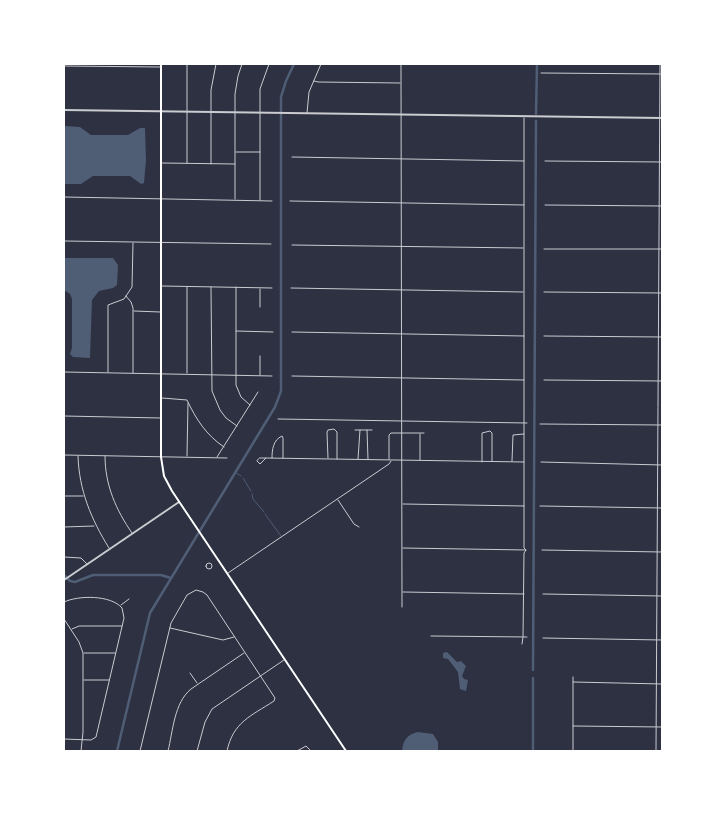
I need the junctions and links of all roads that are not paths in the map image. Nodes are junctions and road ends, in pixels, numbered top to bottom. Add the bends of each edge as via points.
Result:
1 (161, 64) edge
2 (187, 64) edge
3 (216, 64) edge
4 (242, 64) edge
5 (269, 64) edge
6 (321, 64) edge
7 (401, 64) edge
8 (660, 64) edge
9 (64, 66) edge
10 (161, 67) junction
11 (541, 74) dead end
12 (661, 74) edge
13 (314, 81) junction
14 (401, 84) junction
15 (64, 110) edge
16 (161, 111) junction
17 (187, 112) junction
18 (211, 112) junction
19 (235, 112) junction
20 (260, 113) junction
21 (307, 113) junction
22 (402, 115) junction
23 (524, 117) junction
24 (661, 118) edge
25 (235, 152) junction
26 (260, 152) junction
27 (292, 157) dead end
28 (402, 159) junction
29 (524, 161) junction
30 (545, 161) dead end
31 (161, 162) junction
32 (659, 162) junction
33 (662, 162) edge
34 (187, 163) junction
35 (211, 164) junction
36 (235, 164) junction
37 (64, 197) edge
38 (161, 199) junction
39 (235, 200) junction
40 (260, 200) junction
41 (272, 201) dead end
42 (290, 201) dead end
43 (402, 202) junction
44 (524, 204) junction
45 (545, 205) dead end
46 (659, 206) junction
47 (662, 206) edge
48 (64, 241) edge
49 (133, 242) junction
50 (161, 242) junction
51 (271, 244) dead end
52 (292, 245) dead end
53 (402, 246) junction
54 (524, 248) junction
55 (544, 249) dead end
56 (658, 249) junction
57 (662, 249) edge
58 (161, 286) junction
59 (187, 287) junction
60 (211, 287) junction
61 (236, 288) junction
62 (260, 288) junction
63 (272, 288) dead end
64 (291, 288) dead end
65 (402, 290) junction
66 (524, 292) junction
67 (544, 292) dead end
68 (658, 293) junction
69 (662, 293) edge
70 (126, 296) junction
71 (260, 307) dead end
72 (133, 311) junction
73 (161, 312) junction
74 (236, 332) junction
75 (273, 332) dead end
76 (292, 332) dead end
77 (402, 334) junction
78 (524, 336) junction
79 (544, 336) dead end
80 (658, 337) junction
81 (662, 337) edge
82 (260, 356) dead end
83 (64, 372) edge
84 (108, 373) junction
85 (133, 373) junction
86 (161, 374) junction
87 (187, 374) junction
88 (211, 375) junction
89 (236, 375) junction
90 (260, 376) junction
91 (272, 376) dead end
92 (292, 376) dead end
93 (402, 378) junction
94 (524, 380) junction
95 (544, 380) dead end
96 (658, 381) junction
97 (662, 381) edge
98 (258, 392) dead end
99 (161, 398) junction
100 (188, 402) junction
101 (250, 405) junction
102 (64, 416) edge
103 (161, 418) junction
104 (278, 420) dead end
105 (402, 421) junction
106 (526, 423) junction
107 (540, 424) dead end
108 (657, 425) junction
109 (662, 425) edge
110 (237, 426) junction
111 (325, 429) dead end
112 (329, 429) junction
113 (355, 430) dead end
114 (360, 430) junction
115 (367, 430) junction
116 (372, 430) dead end
117 (402, 433) junction
118 (420, 433) junction
119 (424, 433) dead end
120 (524, 434) junction
121 (224, 447) junction
122 (64, 455) edge
123 (78, 455) junction
124 (105, 456) junction
125 (161, 456) junction
126 (187, 457) junction
127 (217, 458) junction
128 (227, 458) dead end
129 (266, 458) dead end
130 (272, 458) junction
131 (283, 458) junction
132 (328, 459) junction
133 (337, 459) junction
134 (358, 460) junction
135 (368, 460) junction
136 (390, 460) junction
137 (402, 460) junction
138 (420, 460) junction
139 (482, 462) junction
140 (492, 462) junction
141 (512, 462) junction
142 (524, 462) junction
143 (541, 462) dead end
144 (657, 464) junction
145 (662, 465) edge
146 (64, 496) edge
147 (84, 496) junction
148 (337, 499) junction
149 (179, 502) junction
150 (402, 504) junction
151 (524, 506) junction
152 (540, 506) dead end
153 (657, 508) junction
154 (662, 508) edge
155 (95, 525) junction
156 (64, 527) edge
157 (359, 527) dead end
158 (132, 533) junction
159 (402, 548) junction
160 (110, 549) junction
161 (526, 550) junction
162 (542, 550) dead end
163 (657, 552) junction
164 (662, 552) edge
165 (64, 557) edge
166 (218, 560) junction
167 (87, 564) junction
168 (211, 565) dead end
169 (226, 573) junction
170 (64, 579) edge
171 (402, 592) junction
172 (524, 594) junction
173 (543, 594) dead end
174 (657, 596) junction
175 (662, 596) edge
176 (129, 599) dead end
177 (64, 602) edge
178 (120, 606) junction
179 (402, 606) dead end
180 (64, 619) edge
181 (122, 626) junction
182 (169, 628) junction
183 (71, 629) junction
184 (431, 636) dead end
185 (235, 637) junction
186 (523, 637) junction
187 (527, 637) dead end
188 (543, 638) dead end
189 (656, 640) junction
190 (662, 640) edge
191 (522, 644) dead end
192 (245, 652) junction
193 (83, 653) junction
194 (116, 654) junction
195 (284, 660) junction
196 (190, 673) dead end
197 (261, 676) junction
198 (573, 677) dead end
199 (84, 680) junction
200 (110, 680) junction
201 (573, 682) junction
202 (197, 684) junction
203 (656, 684) junction
204 (662, 684) edge
205 (573, 726) junction
206 (656, 727) junction
207 (662, 727) edge
208 (64, 738) edge
209 (83, 739) junction
210 (81, 751) edge
211 (140, 751) edge
212 (168, 751) edge
213 (198, 751) edge
214 (227, 751) edge
215 (297, 751) edge
216 (311, 751) edge
217 (346, 751) edge
218 (573, 751) edge
219 (656, 751) edge

1 - 10 main road
2 - 17 street
3 - 18 street
4 - 19 street
5 - 20 street via 261,84
6 - 13 street
7 - 14 street
8 - 12 street
9 - 10 street
10 - 16 main road
11 - 12 street
12 - 24 street
13 - 14 street
13 - 21 street via 308,95
14 - 22 street
15 - 16 street
16 - 17 street
16 - 31 main road
17 - 18 street
17 - 34 street
18 - 19 street
18 - 35 street
19 - 20 street
19 - 25 street
20 - 21 street
20 - 26 street
21 - 22 street
22 - 23 street
22 - 28 street
23 - 24 street
23 - 29 street
24 - 32 street
25 - 26 street
25 - 36 street
26 - 40 street
27 - 28 street
28 - 29 street
28 - 43 street
29 - 44 street
30 - 32 street
31 - 34 street
31 - 38 main road
32 - 33 street
32 - 46 street
34 - 35 street
35 - 36 street
36 - 39 street
37 - 38 street
38 - 39 street
38 - 50 main road
39 - 40 street
40 - 41 street
42 - 43 street
43 - 44 street
43 - 53 street
44 - 54 street
45 - 46 street
46 - 47 street
46 - 56 street
48 - 49 street
49 - 50 street
49 - 70 street via 133,283
50 - 51 street
50 - 58 main road
52 - 53 street
53 - 54 street
53 - 65 street
54 - 66 street
55 - 56 street
56 - 57 street
56 - 68 street
58 - 59 street
58 - 73 main road
59 - 60 street
59 - 87 street
60 - 61 street
60 - 88 street
61 - 62 street
61 - 74 street
62 - 63 street
62 - 71 street
64 - 65 street
65 - 66 street
65 - 77 street
66 - 78 street
67 - 68 street
68 - 69 street
68 - 80 street
70 - 72 street
70 - 84 street via 108,305
72 - 73 street
72 - 85 street
73 - 86 main road
74 - 75 street
74 - 89 street
76 - 77 street
77 - 78 street
77 - 93 street
78 - 94 street
79 - 80 street
80 - 81 street
80 - 96 street
82 - 90 street
83 - 84 street
84 - 85 street
85 - 86 street
86 - 87 street
86 - 99 main road
87 - 88 street
88 - 89 street
88 - 110 street via 216,405
89 - 90 street
89 - 101 street via 238,393
90 - 91 street
92 - 93 street
93 - 94 street
93 - 105 street
94 - 106 street
95 - 96 street
96 - 97 street
96 - 108 street
98 - 101 street
99 - 100 street via 185,399
99 - 103 main road
100 - 121 street via 206,432
100 - 126 street
101 - 110 street
102 - 103 street
103 - 125 main road
104 - 105 street
105 - 106 street
105 - 117 street
106 - 120 street
107 - 108 street
108 - 109 street
108 - 144 street
110 - 121 street
111 - 112 street
112 - 132 street
112 - 133 street via 337,432
113 - 114 street
114 - 115 street
114 - 134 street
115 - 116 street
115 - 135 street
117 - 118 street
117 - 136 street via 389,435
117 - 137 street
118 - 119 street
118 - 138 street
120 - 141 street via 513,435
120 - 142 street
121 - 127 street
122 - 123 street
123 - 124 street
123 - 147 street
124 - 125 street
124 - 158 street via 113,500
125 - 126 street
125 - 149 main road via 164,476
126 - 127 street
127 - 128 street
129 - 130 street
130 - 131 street
130 - 131 street via 272,447 282,436
131 - 132 street
132 - 133 street
133 - 134 street
134 - 135 street
135 - 136 street
136 - 137 street
136 - 148 street via 390,464
137 - 138 street
137 - 150 street
138 - 139 street
139 - 140 street
139 - 140 street via 482,433 490,431
140 - 141 street
141 - 142 street
142 - 151 street
143 - 144 street
144 - 145 street
144 - 153 street
146 - 147 street
147 - 155 street
148 - 157 street
148 - 169 street
149 - 158 street
149 - 166 main road
150 - 151 street
150 - 159 street
151 - 161 street
152 - 153 street
153 - 154 street
153 - 163 street
155 - 156 street
155 - 160 street
158 - 160 street
159 - 161 street
159 - 171 street
160 - 167 street
161 - 172 street
162 - 163 street
163 - 164 street
163 - 174 street
165 - 167 street via 81,558
166 - 168 street
166 - 169 main road
167 - 170 street
169 - 195 main road
171 - 172 street
171 - 179 street
172 - 186 street
173 - 174 street
174 - 175 street
174 - 189 street
176 - 178 street
177 - 178 street via 104,598
178 - 181 street via 124,614
180 - 183 street
181 - 183 street via 79,626
181 - 194 street
182 - 185 street via 223,640
182 - 185 street via 187,595 198,590 205,593
182 - 211 street
183 - 193 street
184 - 186 street
185 - 192 street
186 - 187 street
186 - 191 street
188 - 189 street
189 - 190 street
189 - 203 street
192 - 197 street
192 - 202 street
193 - 194 street
193 - 199 street
194 - 200 street
195 - 197 street
195 - 217 main road
196 - 202 street
197 - 213 street via 212,710 205,722
197 - 214 street via 275,698 237,727
198 - 201 street
199 - 200 street
199 - 209 street
200 - 209 street via 94,739
201 - 203 street
201 - 205 street
202 - 212 street via 186,692 181,701
203 - 204 street
203 - 206 street
205 - 206 street
205 - 218 street
206 - 207 street
206 - 219 street
208 - 209 street
209 - 210 street
215 - 216 street via 306,746

